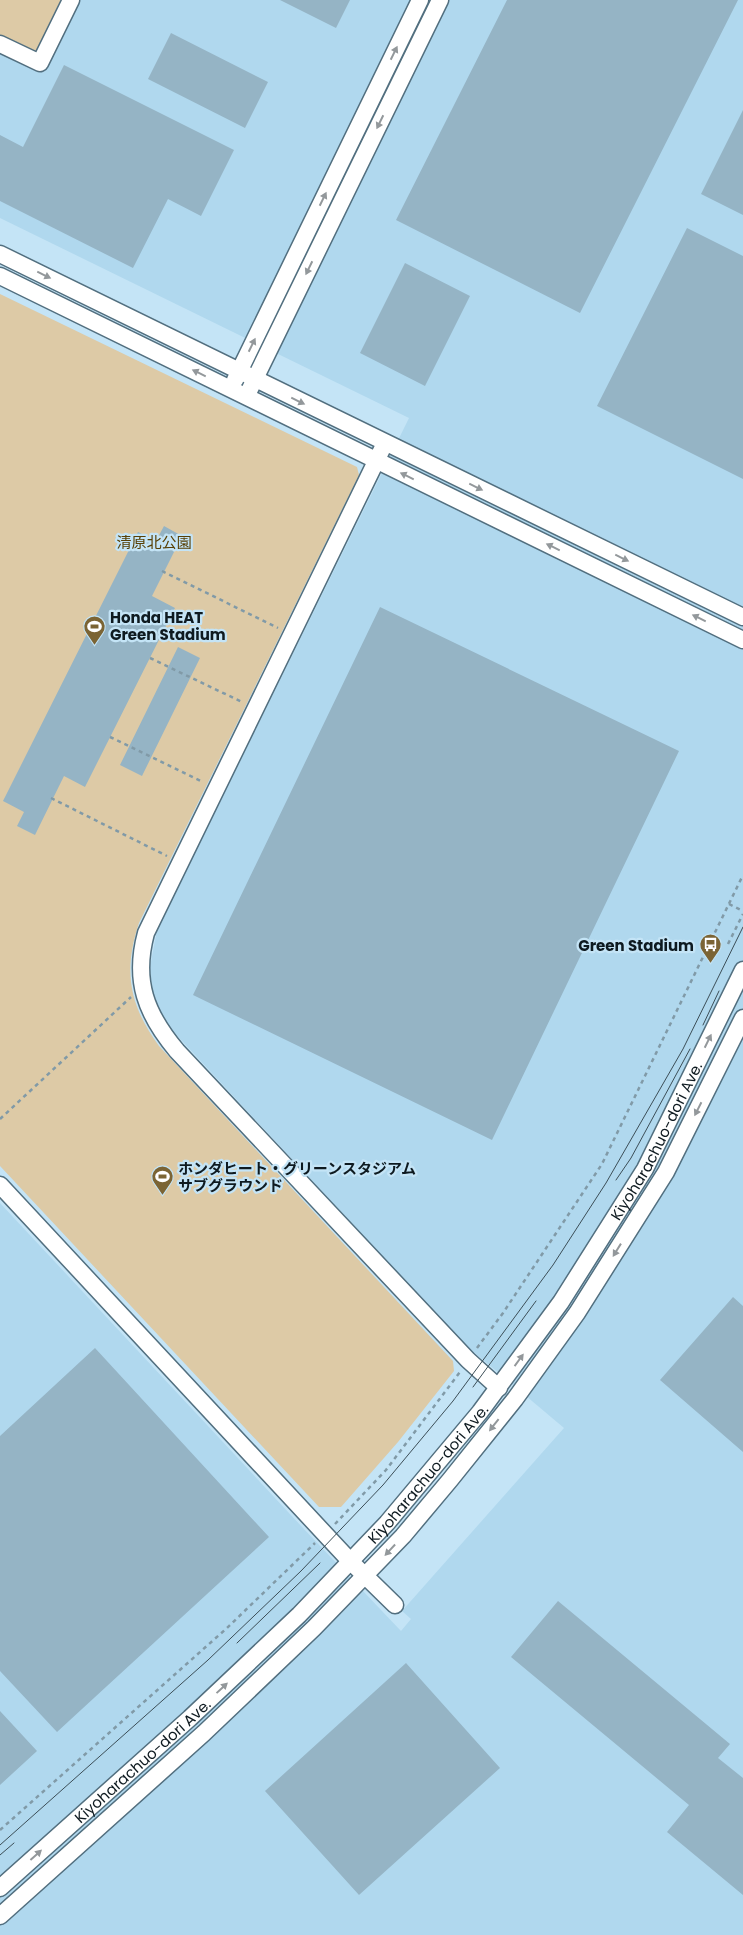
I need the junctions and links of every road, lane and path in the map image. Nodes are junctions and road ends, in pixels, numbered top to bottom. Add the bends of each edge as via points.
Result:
1 (71, 0) edge
2 (420, 0) edge
3 (440, 0) edge
4 (0, 44) edge
5 (0, 254) edge
6 (0, 276) edge
7 (238, 372) junction
8 (255, 379) junction
9 (230, 388) junction
10 (246, 396) junction
11 (385, 443) junction
12 (376, 461) junction
13 (162, 571) dead end
14 (743, 617) edge
15 (284, 631) dead end
16 (743, 640) edge
17 (150, 658) dead end
18 (248, 705) dead end
19 (110, 737) dead end
20 (209, 785) dead end
21 (51, 798) dead end
22 (172, 859) dead end
23 (743, 875) edge
24 (729, 904) junction
25 (743, 913) edge
26 (728, 944) dead end
27 (743, 970) edge
28 (135, 993) dead end
29 (743, 1018) edge
30 (0, 1119) edge
31 (0, 1185) edge
32 (475, 1351) dead end
33 (460, 1370) dead end
34 (499, 1388) junction
35 (325, 1533) junction
36 (351, 1562) junction
37 (365, 1576) junction
38 (395, 1605) dead end
39 (0, 1830) edge
40 (0, 1888) edge
41 (0, 1916) edge

1 - 4 street via 40,63
7 -> 2 street
3 -> 8 street
5 -> 7 street
9 -> 6 street
7 - 8 street
7 - 9 street
8 - 10 street
8 -> 11 street
9 - 10 street
10 - 12 street
11 - 12 street
11 -> 14 street
16 -> 12 street
12 - 34 street via 146,933 140,964 141,981 153,1019 177,1051 468,1360
13 - 15 path
17 - 18 path
19 - 20 path
21 - 22 path
23 - 24 path
24 - 25 path
24 - 32 path via 602,1164
25 - 26 path
34 -> 27 street, Kiyoharachuo-dori Ave. via 561,1302 645,1169
28 - 30 path
29 -> 37 street, Kiyoharachuo-dori Ave. via 666,1172 577,1314 480,1444
31 - 35 street
33 - 35 path via 386,1470
34 - 36 street, Kiyoharachuo-dori Ave.
35 - 36 street
35 - 39 path via 226,1628
36 - 37 street
40 -> 36 street, Kiyoharachuo-dori Ave. via 190,1718 300,1615
37 - 38 street
37 - 41 street, Kiyoharachuo-dori Ave. via 204,1732

